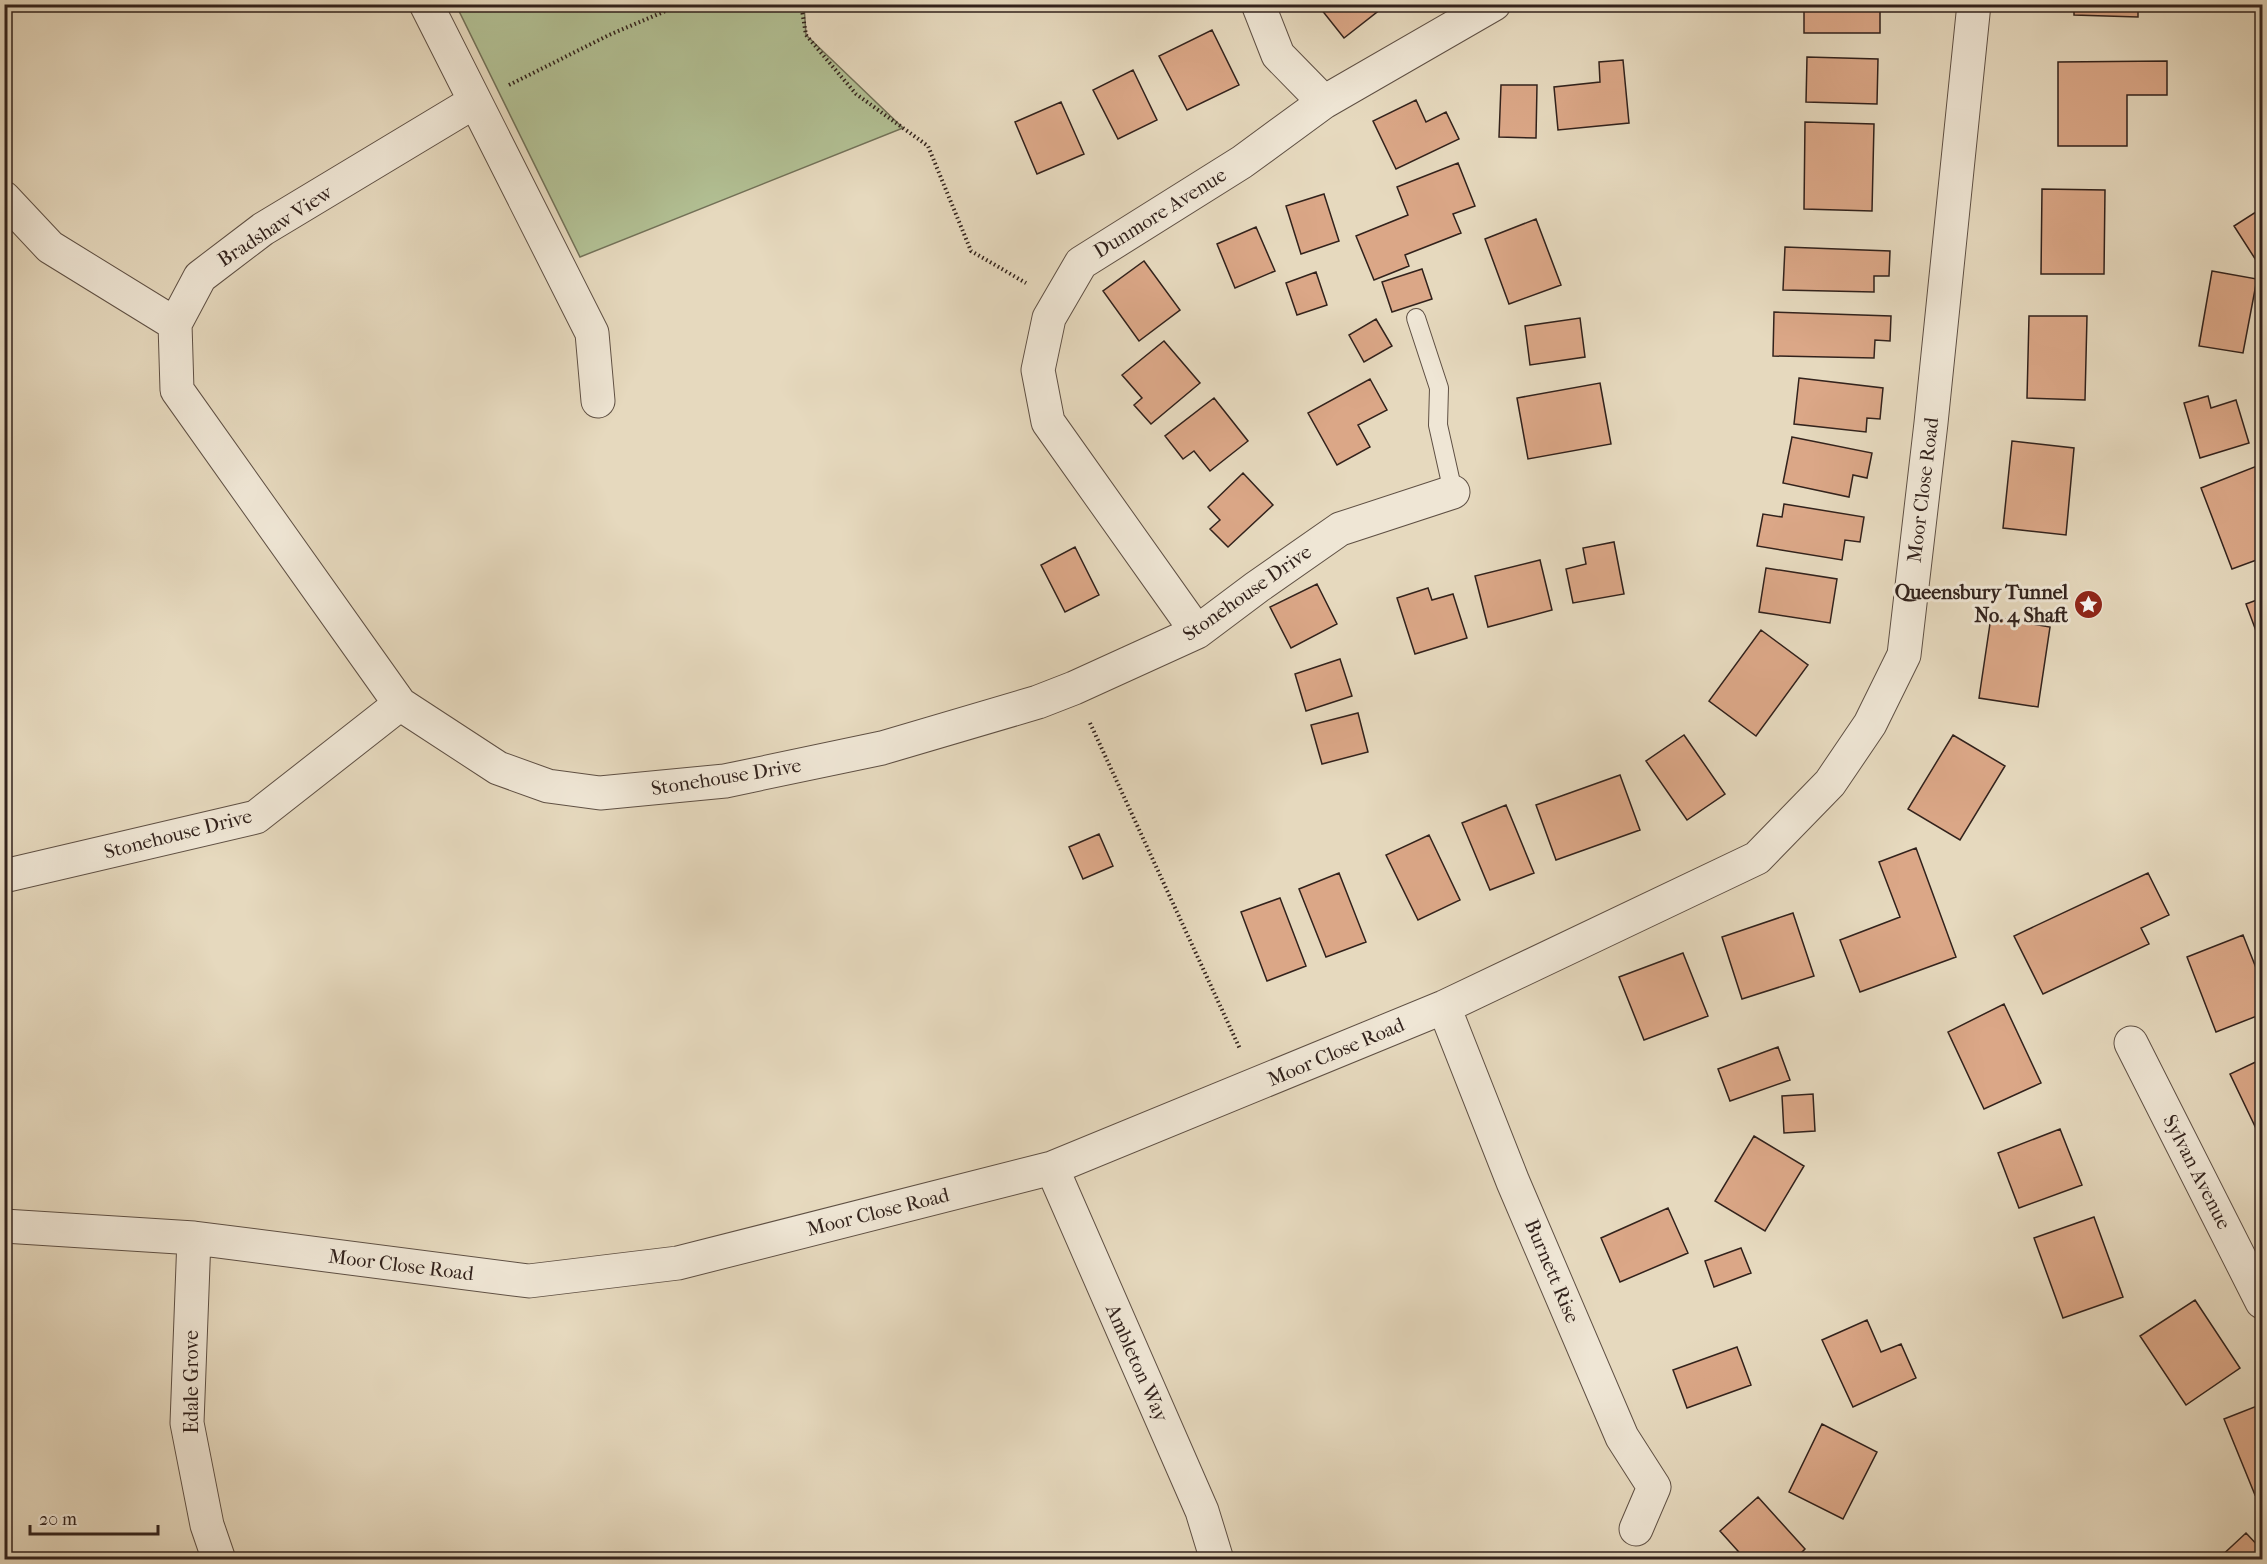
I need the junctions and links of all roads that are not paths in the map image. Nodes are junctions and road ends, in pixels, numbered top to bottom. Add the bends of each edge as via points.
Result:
1 (426, 4) edge
2 (1257, 4) edge
3 (1494, 4) edge
4 (1974, 4) edge
5 (474, 102) junction
6 (1324, 102) junction
7 (4, 198) edge
8 (1416, 318) dead end
9 (175, 324) junction
10 (598, 401) dead end
11 (1453, 492) joint
12 (1197, 632) junction
13 (400, 704) junction
14 (4, 876) edge
15 (1444, 1007) junction
16 (2131, 1043) dead end
17 (1052, 1168) junction
18 (4, 1226) edge
19 (194, 1238) junction
20 (2262, 1302) edge
21 (1636, 1529) dead end
22 (219, 1560) edge
23 (1217, 1560) edge

1 - 5 street
2 - 6 street via 1278,55
3 - 6 street, Dunmore Avenue
4 - 15 street, Moor Close Road via 1904,655 1870,723 1830,783 1757,858
5 - 9 street, Bradshaw View via 263,229 200,277
5 - 10 street via 592,333
6 - 12 street, Dunmore Avenue via 1242,162 1081,263 1050,318 1038,370 1048,422
7 - 9 street via 50,247
8 - 11 lane via 1439,388 1438,425
9 - 13 street, Bradshaw View via 177,390
11 - 12 street, Stonehouse Drive via 1340,529
12 - 13 street, Stonehouse Drive via 1038,702 882,748 725,781 600,793 548,786 498,768
13 - 14 street, Stonehouse Drive via 256,817
15 - 17 street, Moor Close Road
15 - 21 street, Burnett Rise via 1513,1182 1622,1437 1654,1486
16 - 20 street, Sylvan Avenue
17 - 19 street, Moor Close Road via 678,1263 529,1281
17 - 23 street, Ambleton Way via 1202,1511
18 - 19 street, Moor Close Road
19 - 22 street, Edale Grove via 187,1423 207,1525

